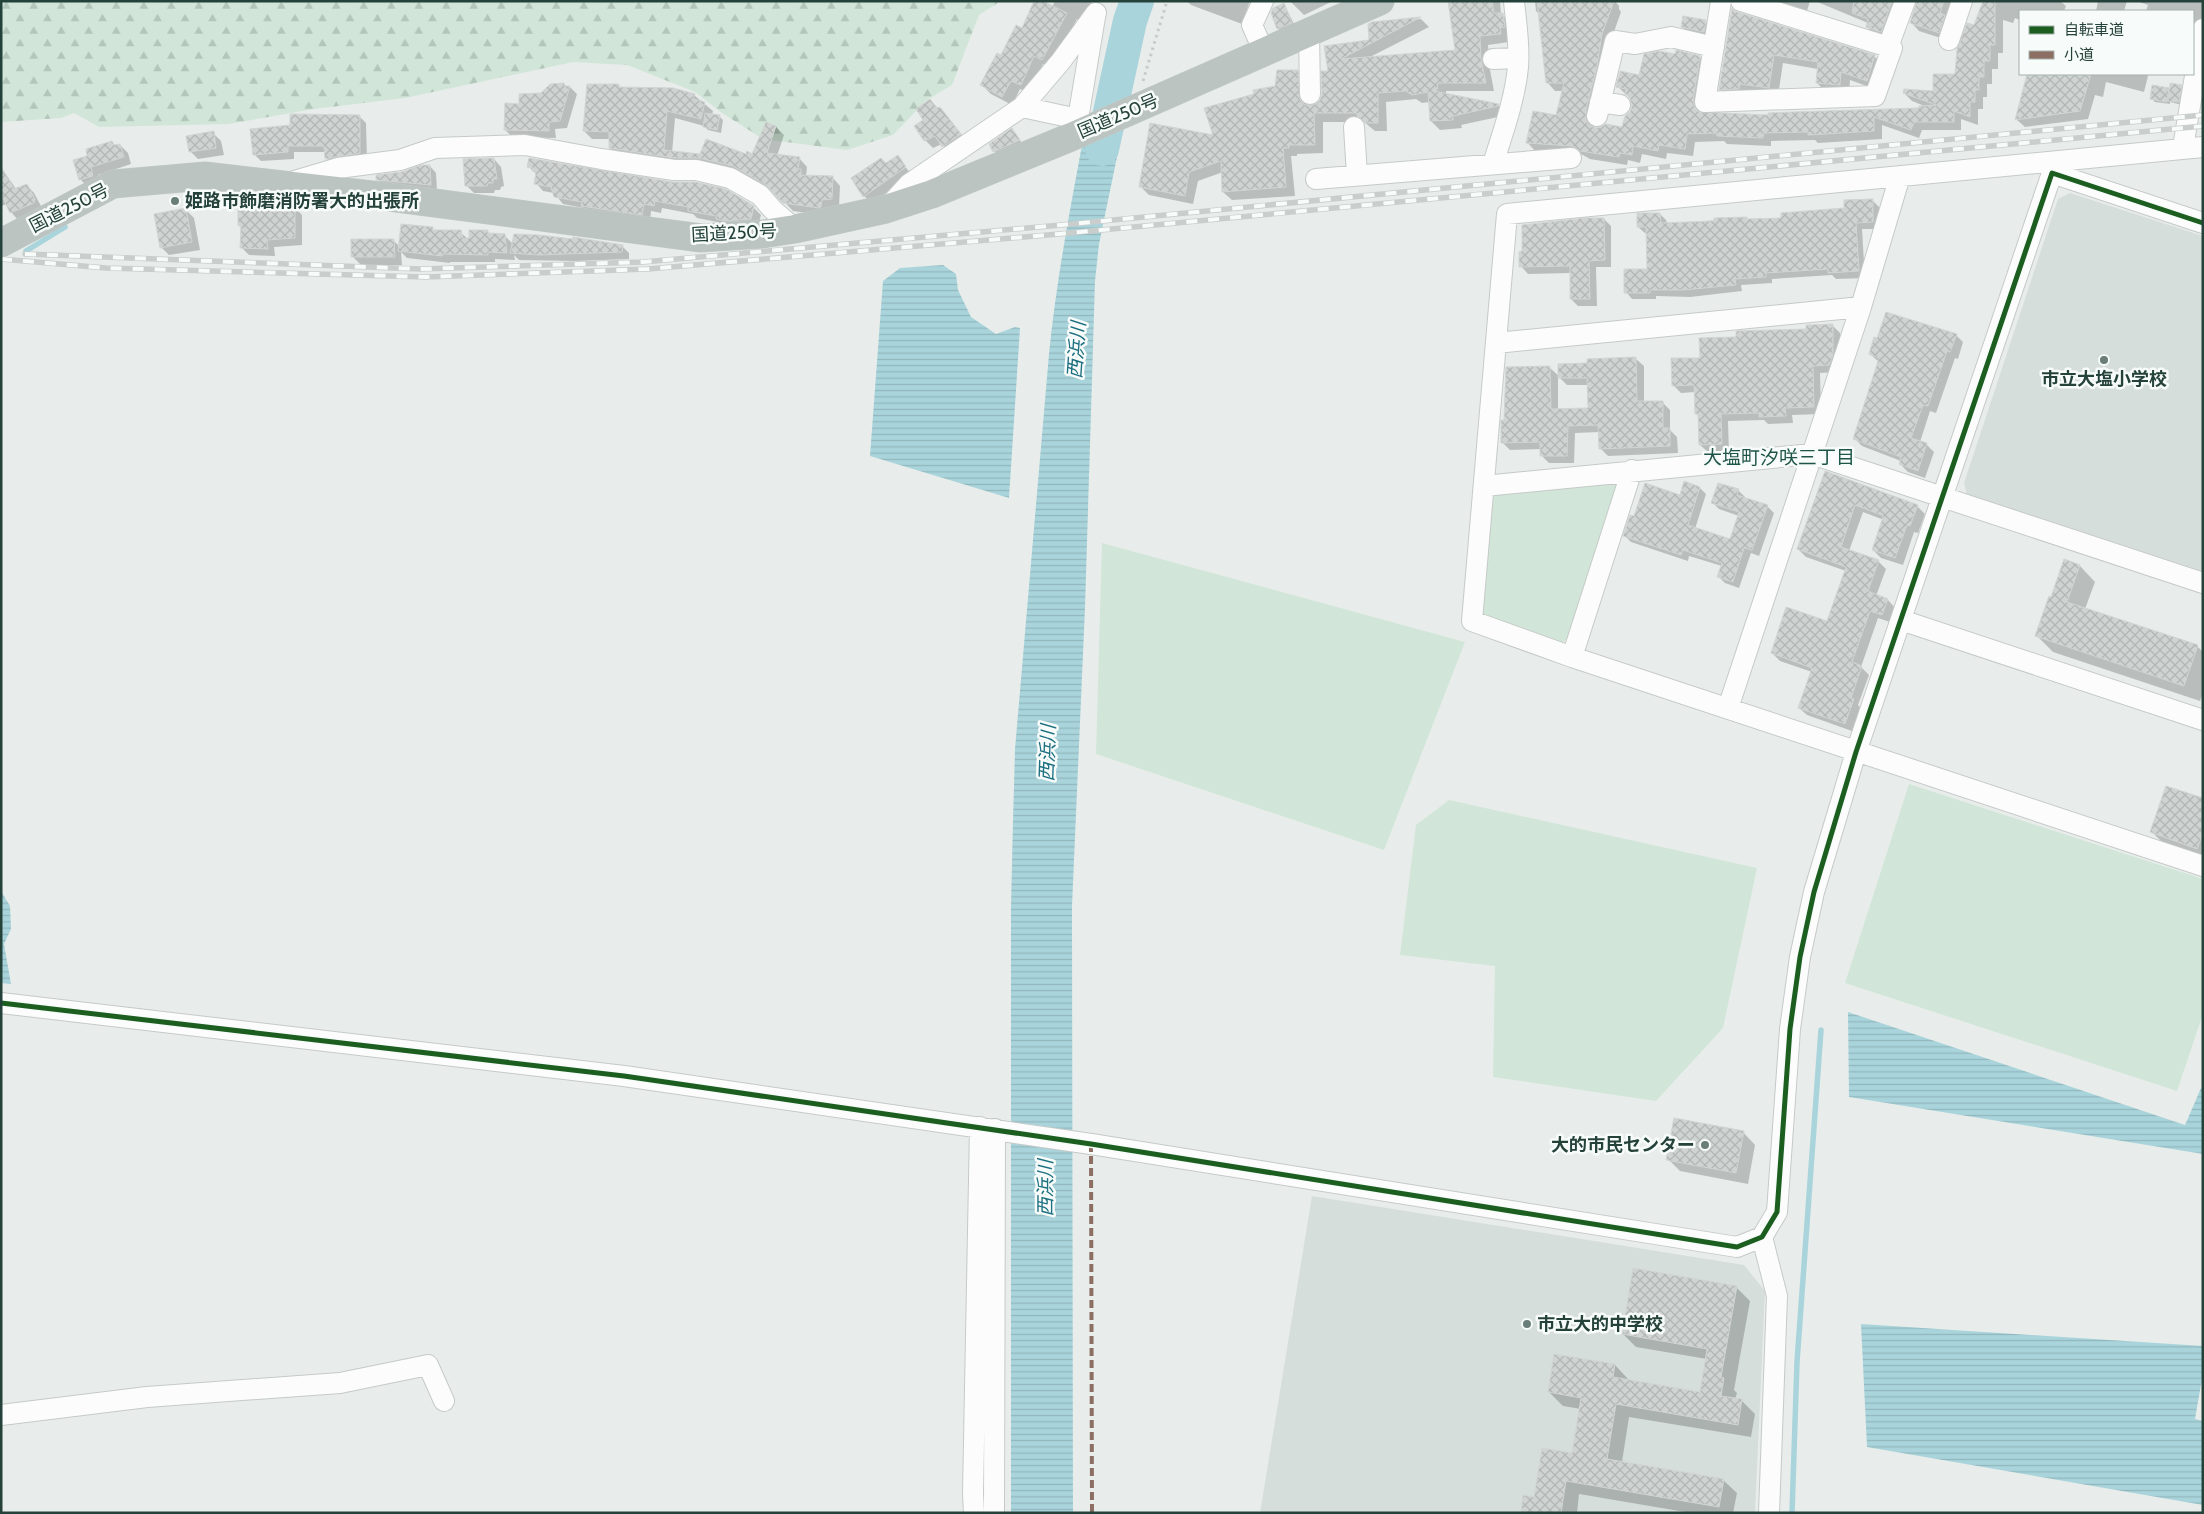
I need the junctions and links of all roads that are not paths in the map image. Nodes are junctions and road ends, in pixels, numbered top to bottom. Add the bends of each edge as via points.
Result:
1 (1263, 1) edge
2 (1380, 1) edge
3 (1514, 1) edge
4 (1721, 1) edge
5 (1741, 1) edge
6 (1906, 1) edge
7 (1962, 1) edge
8 (1099, 7) edge
9 (2203, 29) edge
10 (1309, 33) junction
11 (1949, 40) dead end
12 (1714, 46) junction
13 (1888, 47) junction
14 (1264, 52) junction
15 (1518, 58) junction
16 (1493, 59) dead end
17 (1310, 94) dead end
18 (1022, 107) junction
19 (1606, 108) dead end
20 (1354, 127) dead end
21 (1074, 128) junction
22 (2193, 147) edge
23 (1571, 158) dead end
24 (1493, 164) junction
25 (2054, 167) junction
26 (1357, 176) junction
27 (1900, 176) junction
28 (1316, 180) dead end
29 (284, 184) junction
30 (886, 210) junction
31 (2203, 224) edge
32 (795, 229) junction
33 (1, 243) edge
34 (1861, 308) junction
35 (1496, 343) junction
36 (1812, 454) junction
37 (1632, 470) junction
38 (1484, 486) junction
39 (1942, 498) junction
40 (2203, 583) edge
41 (1901, 620) junction
42 (1572, 657) junction
43 (1728, 708) junction
44 (2203, 720) edge
45 (1856, 752) junction
46 (2203, 866) edge
47 (1, 1002) edge
48 (988, 1128) junction
49 (1762, 1237) junction
50 (444, 1401) dead end
51 (1, 1415) edge
52 (974, 1513) edge
53 (994, 1513) edge
54 (1769, 1513) edge

1 - 14 street via 1252,25
2 - 10 highway, 国道250号
3 - 15 street
4 - 12 street
5 - 13 street
6 - 13 street
7 - 11 street
8 - 18 street via 1061,61
8 - 21 street
9 - 22 street
10 - 14 highway, 国道250号
10 - 17 street
12 - 13 street via 1705,102 1875,96 1892,48
12 - 19 street via 1671,37 1635,44 1615,41
14 - 21 highway, 国道250号 via 1142,106
15 - 16 street
15 - 24 street via 1508,116
18 - 21 street
18 - 30 street via 909,184
20 - 26 street
21 - 30 highway, 国道250号 via 932,194
22 - 25 street
23 - 24 street
24 - 26 street
25 - 27 street
25 - 31 street
25 - 39 street
26 - 28 street
27 - 34 street
27 - 35 street via 1506,214
29 - 32 highway, 国道250号 via 701,238
29 - 32 street via 338,168 400,160 435,148 525,144 636,165 696,170 730,178 760,195
29 - 33 highway, 国道250号 via 206,176 113,184
30 - 32 highway, 国道250号
34 - 35 street
34 - 36 street
35 - 38 street
36 - 37 street
36 - 39 street
36 - 43 street
37 - 38 street
37 - 42 street
38 - 42 street via 1472,621
39 - 40 street
39 - 41 street
41 - 44 street
41 - 45 street
42 - 43 street
43 - 45 street
45 - 46 street
45 - 49 street via 1814,892 1800,957 1789,1038 1777,1212
47 - 48 street via 624,1076
48 - 49 street via 1737,1246
48 - 52 street
48 - 53 street
49 - 54 street via 1778,1296
50 - 51 street via 428,1365 340,1383 147,1397

